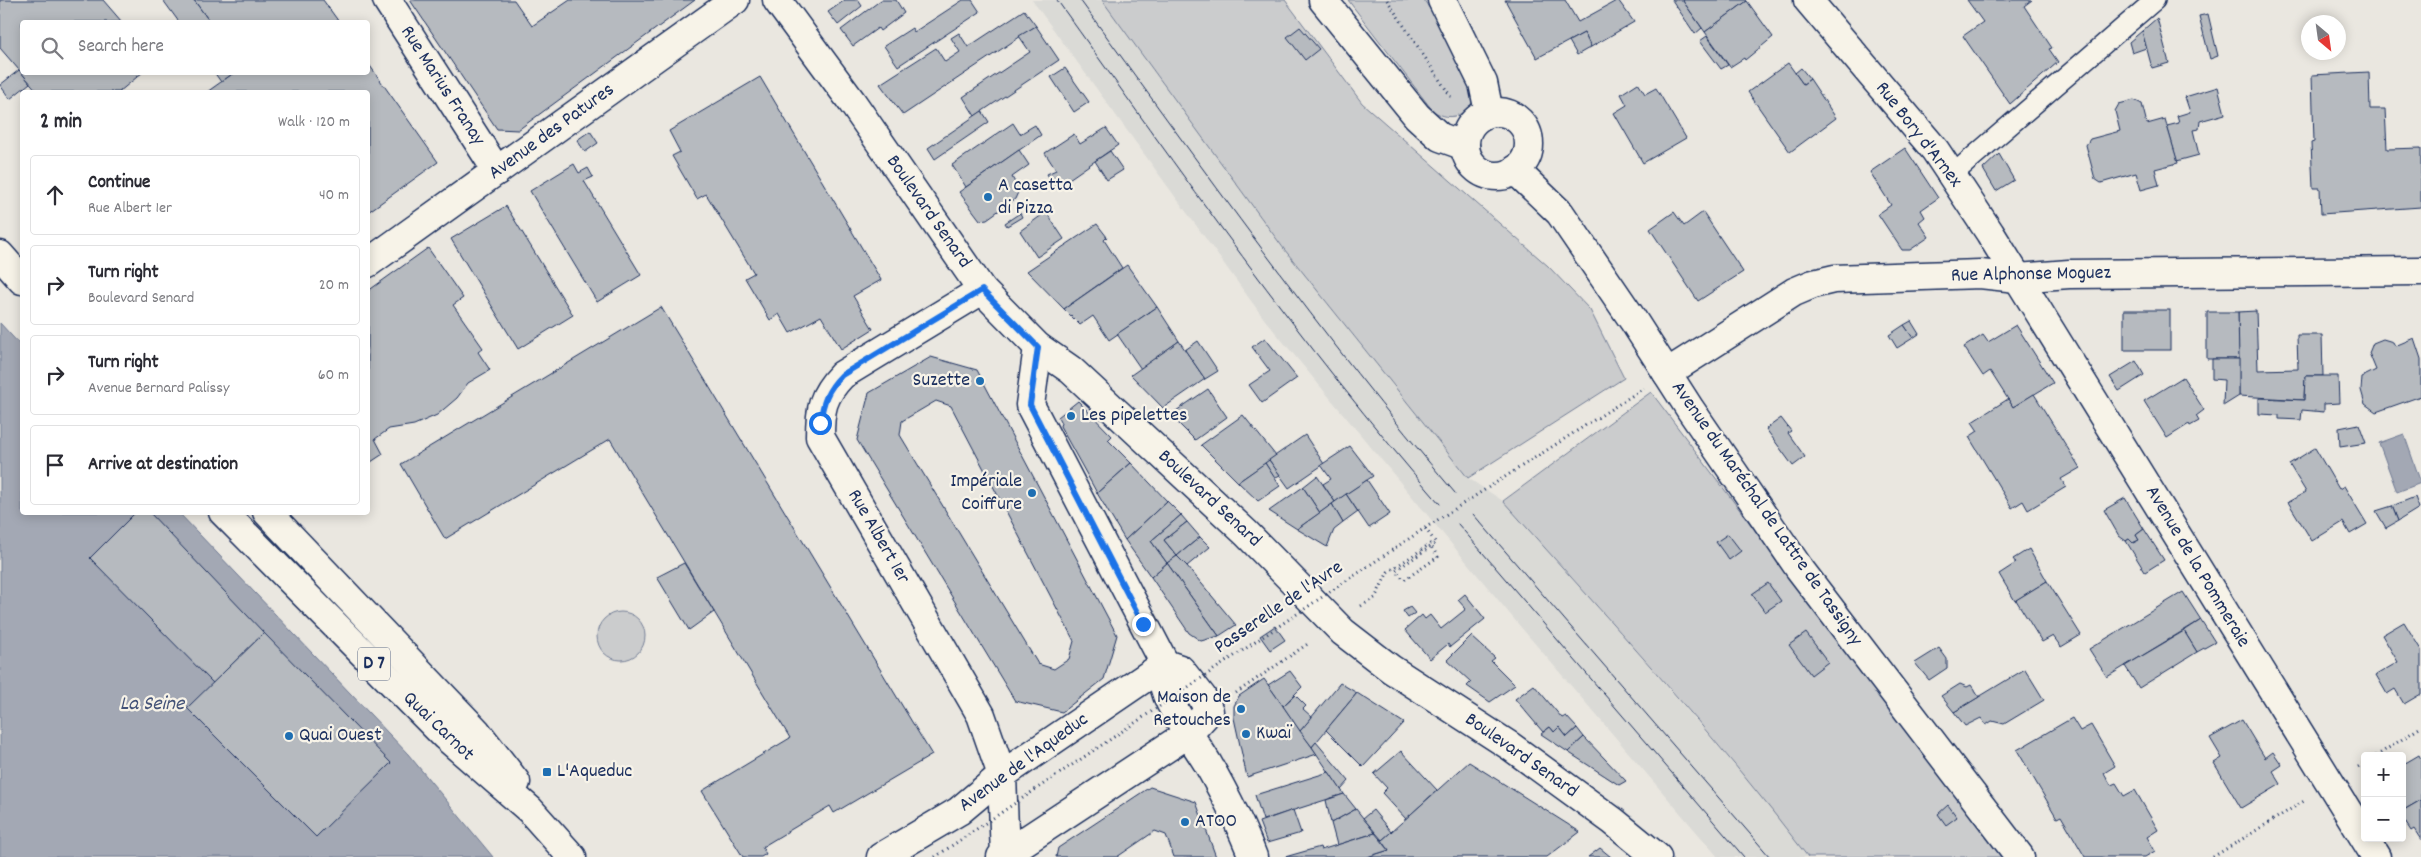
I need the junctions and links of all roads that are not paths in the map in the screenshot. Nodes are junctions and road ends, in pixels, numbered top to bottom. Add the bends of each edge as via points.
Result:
1 (387, 0) edge
2 (735, 0) edge
3 (777, 0) edge
4 (1323, 0) edge
5 (1442, 0) edge
6 (1808, 0) edge
7 (2156, 0) edge
8 (1489, 112) junction
9 (1465, 146) junction
10 (1515, 170) junction
11 (497, 171) junction
12 (1952, 175) junction
13 (0, 255) edge
14 (370, 262) edge
15 (2421, 270) edge
16 (20, 276) edge
17 (2017, 278) junction
18 (982, 290) junction
19 (1038, 347) junction
20 (1667, 373) junction
21 (226, 515) edge
22 (270, 515) edge
23 (1165, 664) junction
24 (1189, 733) junction
25 (1002, 775) junction
26 (530, 810) junction
27 (1003, 856) edge
28 (572, 857) edge
29 (881, 857) edge
30 (1253, 857) edge
31 (1657, 857) edge
32 (2020, 857) edge
33 (2376, 857) edge

1 - 11 street, Rue Marius Franay
2 - 11 street, Avenue des Patures
3 - 18 street, Boulevard Senard
4 - 9 street via 1417,116 1440,137
5 - 8 street via 1483,83
6 - 12 street, Rue Bory d'Arnex via 1935,150
7 - 12 lane
8 - 9 street via 1471,125
8 - 10 street via 1517,119 1528,136 1527,155
9 - 10 street via 1473,166 1483,173 1504,175
10 - 20 street, Avenue du Maréchal de Lattre de Tassigny via 1560,213
11 - 14 street, Avenue des Patures
12 - 17 street, Rue Bory d'Arnex
13 - 16 street
15 - 17 street, Rue Alphonse Moguez via 2069,274
17 - 20 street, Rue Alphonse Moguez via 1971,274 1834,279 1813,284 1794,292
17 - 33 street, Avenue de la Pommeraie
18 - 19 street, Boulevard Senard
18 - 25 street, Rue Albert 1er via 842,375 829,388 822,403 820,437 981,715
19 - 23 street via 1030,405
19 - 31 street, Boulevard Senard via 1071,370 1238,526 1335,624 1391,669 1510,746
20 - 32 street, Avenue du Maréchal de Lattre de Tassigny via 1799,568
21 - 26 street, Quai Carnot / D 7 via 445,736
22 - 26 street, Quai Carnot / D 7 via 477,732 522,791
23 - 24 street via 1164,684
23 - 24 street via 1180,669 1202,697 1219,705
23 - 25 street, Avenue de l'Aqueduc
24 - 27 street
24 - 30 street via 1242,829
25 - 27 street, Rue Albert 1er
25 - 29 street, Avenue de l'Aqueduc via 959,811
26 - 28 street, Quai Carnot / D 7

